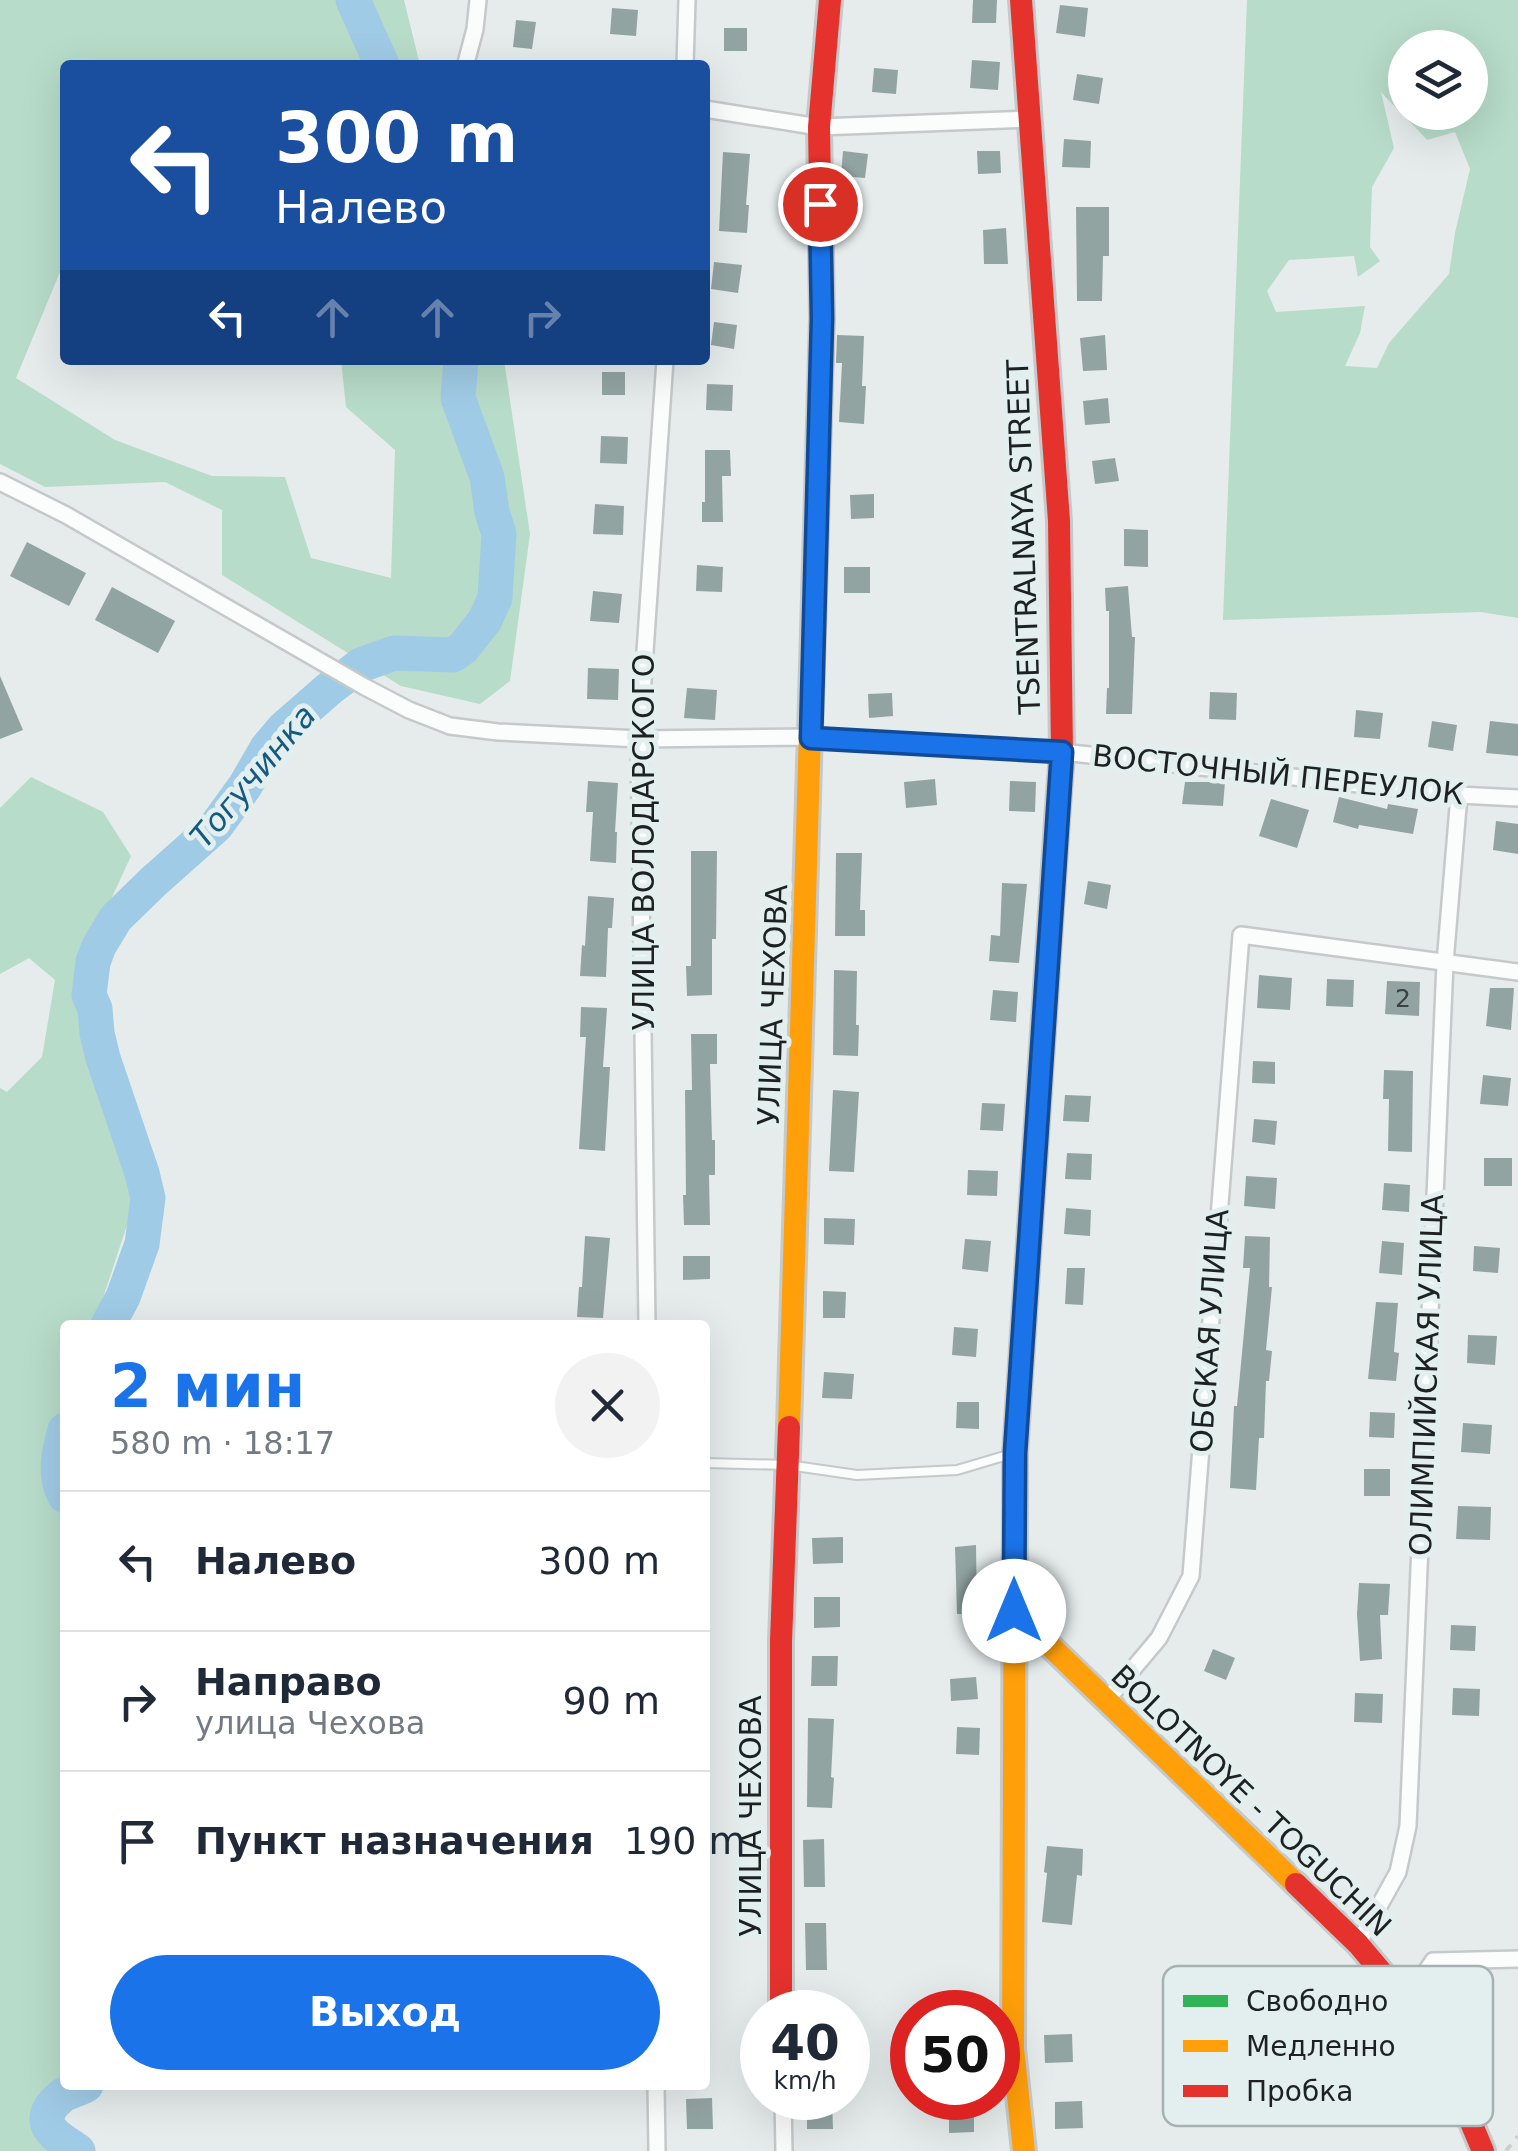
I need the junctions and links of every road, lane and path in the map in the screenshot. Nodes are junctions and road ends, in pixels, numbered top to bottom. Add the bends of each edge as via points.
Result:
1 (478, 0) edge
2 (687, 0) edge
3 (830, 0) edge
4 (1020, 0) edge
5 (467, 60) edge
6 (684, 60) edge
7 (710, 110) edge
8 (1029, 119) junction
9 (819, 127) junction
10 (665, 365) edge
11 (0, 482) edge
12 (811, 738) junction
13 (639, 739) junction
14 (1062, 752) junction
15 (1460, 795) junction
16 (1518, 798) edge
17 (1445, 963) junction
18 (1518, 972) edge
19 (647, 1320) edge
20 (1015, 1453) junction
21 (710, 1463) edge
22 (788, 1465) junction
23 (1014, 1611) junction
24 (1106, 1700) junction
25 (1358, 1944) junction
26 (1518, 1960) edge
27 (1376, 1966) edge
28 (1431, 1966) edge
29 (782, 1990) edge
30 (656, 2090) edge
31 (783, 2120) edge
32 (1473, 2126) edge
33 (1518, 2136) edge
34 (657, 2151) edge
35 (784, 2151) edge
36 (1024, 2151) edge
37 (1484, 2151) edge
38 (1506, 2151) edge

1 - 5 street
2 - 6 street
3 - 9 street, УЛИЦА ЧЕХОВА
4 - 8 street, TSENTRALNAYA STREET
7 - 9 street
8 - 9 street
8 - 14 street, TSENTRALNAYA STREET via 1059,521
9 - 12 street, УЛИЦА ЧЕХОВА via 822,318
10 - 13 street, УЛИЦА ВОЛОДАРСКОГО
11 - 13 street, ВОСТОЧНЫЙ ПЕРЕУЛОК via 410,710 450,726
12 - 13 street, ВОСТОЧНЫЙ ПЕРЕУЛОК
12 - 14 street, ВОСТОЧНЫЙ ПЕРЕУЛОК
12 - 22 street, УЛИЦА ЧЕХОВА
13 - 19 street, УЛИЦА ВОЛОДАРСКОГО
14 - 15 street, ВОСТОЧНЫЙ ПЕРЕУЛОК
14 - 20 street, TSENTRALNAYA STREET
15 - 16 street, ВОСТОЧНЫЙ ПЕРЕУЛОК
15 - 17 street, ОЛИМПИЙСКАЯ УЛИЦА
17 - 18 street
17 - 24 street, ОБСКАЯ УЛИЦА via 1241,935 1191,1576 1159,1638
17 - 25 street, ОЛИМПИЙСКАЯ УЛИЦА via 1408,1826 1398,1872
20 - 22 lane via 957,1470 856,1475
20 - 23 street, TSENTRALNAYA STREET
21 - 22 lane
22 - 29 street, УЛИЦА ЧЕХОВА
23 - 24 street, BOLOTNOYE - TOGUCHIN
23 - 36 street, TSENTRALNAYA STREET via 1013,2049
24 - 25 street, BOLOTNOYE - TOGUCHIN
25 - 27 street, BOLOTNOYE - TOGUCHIN
26 - 28 street
30 - 34 street
31 - 35 street
32 - 37 street, BOLOTNOYE - TOGUCHIN
33 - 38 path

